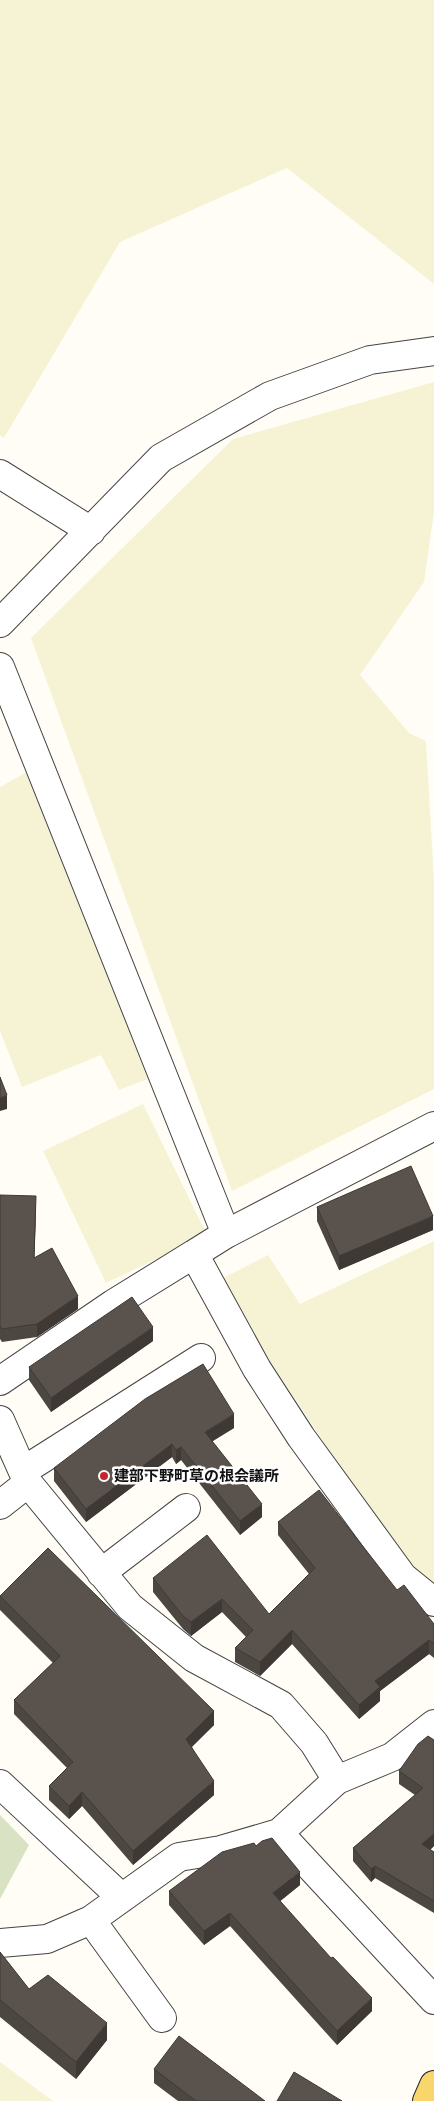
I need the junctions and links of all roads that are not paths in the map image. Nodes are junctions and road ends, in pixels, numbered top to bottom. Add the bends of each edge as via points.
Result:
1 (434, 351) edge
2 (0, 474) edge
3 (91, 531) junction
4 (0, 623) edge
5 (0, 667) edge
6 (434, 1126) edge
7 (226, 1234) junction
8 (194, 1254) junction
9 (201, 1358) dead end
10 (0, 1381) edge
11 (0, 1420) edge
12 (25, 1477) junction
13 (0, 1505) edge
14 (186, 1508) dead end
15 (101, 1573) junction
16 (434, 1602) edge
17 (434, 1724) edge
18 (337, 1780) junction
19 (0, 1784) edge
20 (279, 1833) junction
21 (122, 1898) junction
22 (91, 1920) junction
23 (0, 1943) edge
24 (434, 2000) edge
25 (162, 2018) dead end
26 (434, 2085) edge
27 (427, 2101) edge

1 - 3 street via 370,360 270,396 161,458
2 - 3 street
3 - 4 street
5 - 7 street
6 - 7 street
7 - 8 street
8 - 10 street via 113,1304
8 - 16 street via 257,1369 301,1437 403,1578
9 - 12 street
11 - 12 street
12 - 13 street
12 - 15 street
14 - 15 street
15 - 18 street via 130,1608 194,1658 281,1705 314,1743
17 - 18 street via 392,1757
18 - 20 street
19 - 21 street
20 - 21 street via 221,1850 179,1857
20 - 24 street
21 - 22 street
22 - 23 street via 47,1939
22 - 25 street
26 - 27 main road

